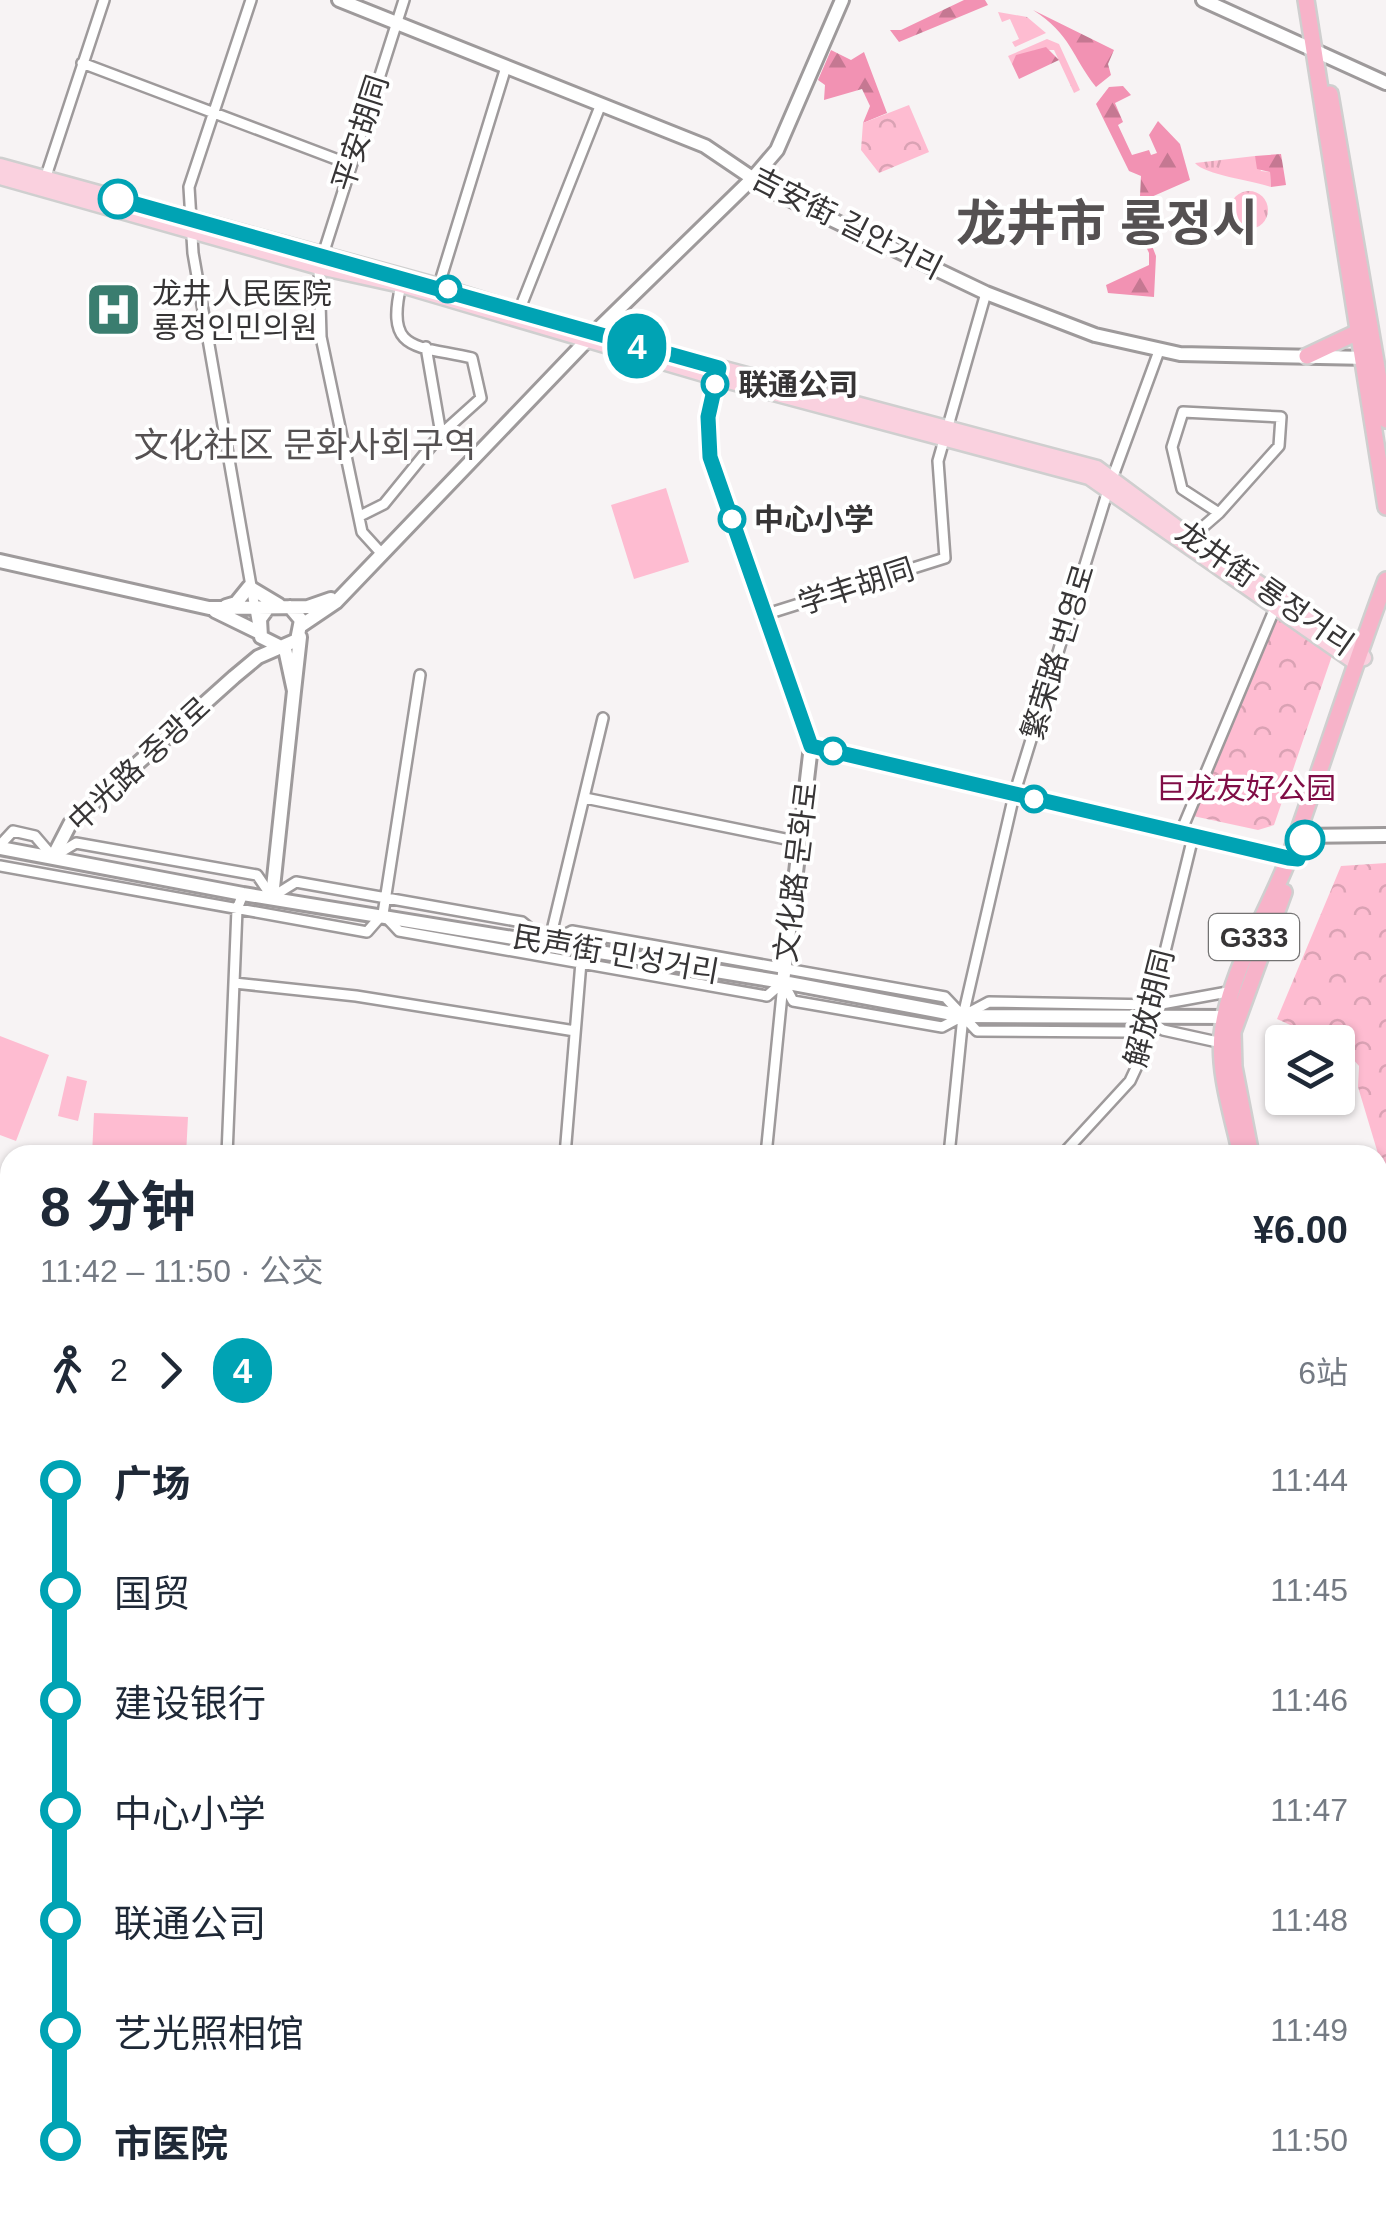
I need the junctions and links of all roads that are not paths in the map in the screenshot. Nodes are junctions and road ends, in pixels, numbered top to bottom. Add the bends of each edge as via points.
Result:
1 (104, 0) edge
2 (251, 0) edge
3 (339, 0) edge
4 (404, 0) edge
5 (842, 0) edge
6 (1203, 0) edge
7 (1306, 0) edge
8 (1315, 0) edge
9 (396, 23) junction
10 (1318, 52) junction
11 (82, 63) junction
12 (506, 66) junction
13 (1386, 83) edge
14 (600, 104) junction
15 (216, 112) junction
16 (349, 164) junction
17 (0, 166) edge
18 (0, 177) edge
19 (754, 178) junction
20 (43, 184) junction
21 (190, 225) junction
22 (320, 261) junction
23 (401, 286) junction
24 (437, 291) junction
25 (986, 294) junction
26 (518, 314) junction
27 (1360, 331) junction
28 (590, 337) junction
29 (426, 347) junction
30 (1159, 351) junction
31 (1306, 356) junction
32 (1370, 358) junction
33 (718, 373) junction
34 (1386, 420) edge
35 (948, 433) junction
36 (441, 434) junction
37 (1111, 482) junction
38 (1386, 507) edge
39 (1219, 513) junction
40 (360, 516) junction
41 (1186, 541) junction
42 (382, 554) junction
43 (0, 560) edge
44 (1386, 580) edge
45 (248, 587) junction
46 (343, 594) junction
47 (279, 606) junction
48 (1386, 606) edge
49 (208, 608) junction
50 (1274, 608) junction
51 (253, 609) junction
52 (766, 614) junction
53 (301, 631) junction
54 (261, 635) junction
55 (279, 648) junction
56 (1359, 656) junction
57 (420, 675) dead end
58 (234, 677) junction
59 (294, 691) junction
60 (603, 718) dead end
61 (811, 746) junction
62 (1014, 794) junction
63 (585, 798) junction
64 (1187, 835) junction
65 (1386, 835) edge
66 (1301, 836) junction
67 (800, 842) junction
68 (0, 846) edge
69 (53, 858) junction
70 (1293, 858) junction
71 (0, 866) edge
72 (173, 888) junction
73 (243, 894) junction
74 (272, 897) junction
75 (386, 898) junction
76 (237, 909) junction
77 (383, 914) junction
78 (549, 943) junction
79 (581, 956) junction
80 (784, 975) junction
81 (234, 982) junction
82 (1233, 991) junction
83 (1148, 1011) junction
84 (963, 1016) junction
85 (1230, 1018) junction
86 (576, 1031) junction
87 (1222, 1043) junction
88 (226, 1145) edge
89 (566, 1145) edge
90 (767, 1145) edge
91 (950, 1145) edge
92 (1071, 1145) edge
93 (1238, 1145) edge
94 (1249, 1145) edge

1 - 11 street
2 - 15 street
3 - 9 street, 吉安街 길안거리
4 - 9 street, 平安胡同
5 - 19 street via 776,150
6 - 10 street
7 - 10 highway
8 - 10 highway
9 - 12 street, 吉安街 길안거리
9 - 16 street, 平安胡同
10 - 13 street
10 - 27 highway
10 - 32 highway
11 - 15 street
11 - 20 street
12 - 14 street, 吉安街 길안거리
12 - 24 street
14 - 19 street, 吉安街 길안거리 via 705,146
14 - 26 street
15 - 16 street
15 - 21 street via 189,186
16 - 22 street, 平安胡同
17 - 20 main road, 龙井街 룡정거리
18 - 20 main road, 龙井街 룡정거리
19 - 25 street, 吉安街 길안거리
19 - 28 street
20 - 21 main road, 龙井街 룡정거리
21 - 22 main road, 龙井街 룡정거리
21 - 45 street
22 - 23 main road, 龙井街 룡정거리
22 - 24 main road, 龙井街 룡정거리
22 - 40 street, 平安胡同 via 321,337
23 - 24 main road, 龙井街 룡정거리
23 - 29 street via 396,330
24 - 26 main road, 龙井街 룡정거리
25 - 30 street, 吉安街 길안거리 via 1094,335
25 - 35 street
26 - 28 main road, 龙井街 룡정거리
27 - 31 highway
27 - 32 highway
28 - 33 main road, 龙井街 룡정거리
28 - 42 street
29 - 36 street
29 - 36 street via 472,358 481,398
30 - 31 street, 吉安街 길안거리
30 - 37 street, 繁荣路 번영로
31 - 32 street, 吉安街 길안거리
32 - 34 highway
32 - 38 highway
33 - 35 main road, 龙井街 룡정거리
33 - 52 street, 文化路 문화로 via 707,443
35 - 37 main road, 龙井街 룡정거리
35 - 52 street, 学丰胡同 via 938,460 945,558
36 - 40 street via 384,504
37 - 41 main road, 龙井街 룡정거리
37 - 62 street, 繁荣路 번영로
39 - 39 street via 1279,446 1282,417 1184,412 1172,447 1182,489
39 - 41 street
40 - 42 street, 平安胡同 via 362,532
41 - 50 main road, 龙井街 룡정거리
41 - 56 main road, 龙井街 룡정거리
42 - 46 street
43 - 49 street
44 - 56 highway, G333
45 - 47 street
45 - 49 street via 236,603
45 - 51 street
46 - 47 street via 316,605
46 - 53 street
47 - 51 street
47 - 53 street
47 - 54 street via 260,619
48 - 56 highway, G333
49 - 51 street
49 - 54 street
50 - 56 main road, 龙井街 룡정거리
50 - 64 street, 解放胡同
51 - 54 street
52 - 61 street, 文化路 문화로
53 - 55 street
53 - 59 street
54 - 55 street
54 - 58 street, 中光路 중광로
55 - 58 street, 中光路 중광로
55 - 59 street via 285,648
56 - 66 highway, G333
57 - 75 street
58 - 69 street, 中光路 중광로 via 70,824
59 - 74 street
60 - 63 street
61 - 62 street
61 - 67 street, 文化路 문화로
62 - 64 street
62 - 84 street, 繁荣路 번영로
63 - 67 street
63 - 78 street
64 - 70 street
64 - 83 street, 解放胡同
65 - 66 street
66 - 70 highway, G333
67 - 80 street, 文化路 문화로
68 - 69 street, 民声街 민성거리
69 - 72 street, 民声街 민성거리
69 - 74 street via 76,843 257,875
70 - 82 highway, G333
70 - 85 highway, G333
71 - 72 street
72 - 73 street, 民声街 민성거리
72 - 76 street
73 - 74 street, 民声街 민성거리
73 - 76 street
74 - 75 street via 296,882
74 - 77 street, 民声街 민성거리
75 - 77 street
75 - 78 street via 522,922
76 - 77 street via 368,932
76 - 81 street
77 - 78 street, 民声街 민성거리
77 - 79 street via 399,931
78 - 79 street, 民声街 민성거리
78 - 80 street via 572,930
79 - 80 street, 民声街 민성거리
79 - 86 street
80 - 84 street, 民声街 민성거리
80 - 90 street, 文化路 문화로
81 - 86 street
81 - 88 street
82 - 83 street
82 - 85 highway, G333
83 - 84 street, 民声街 민성거리
83 - 85 street, 民声街 민성거리
83 - 87 street via 1163,1030
83 - 92 street, 解放胡同 via 1130,1081
84 - 91 street, 繁荣路 번영로
85 - 87 highway, G333
85 - 94 highway, G333
86 - 89 street
87 - 93 highway, G333

